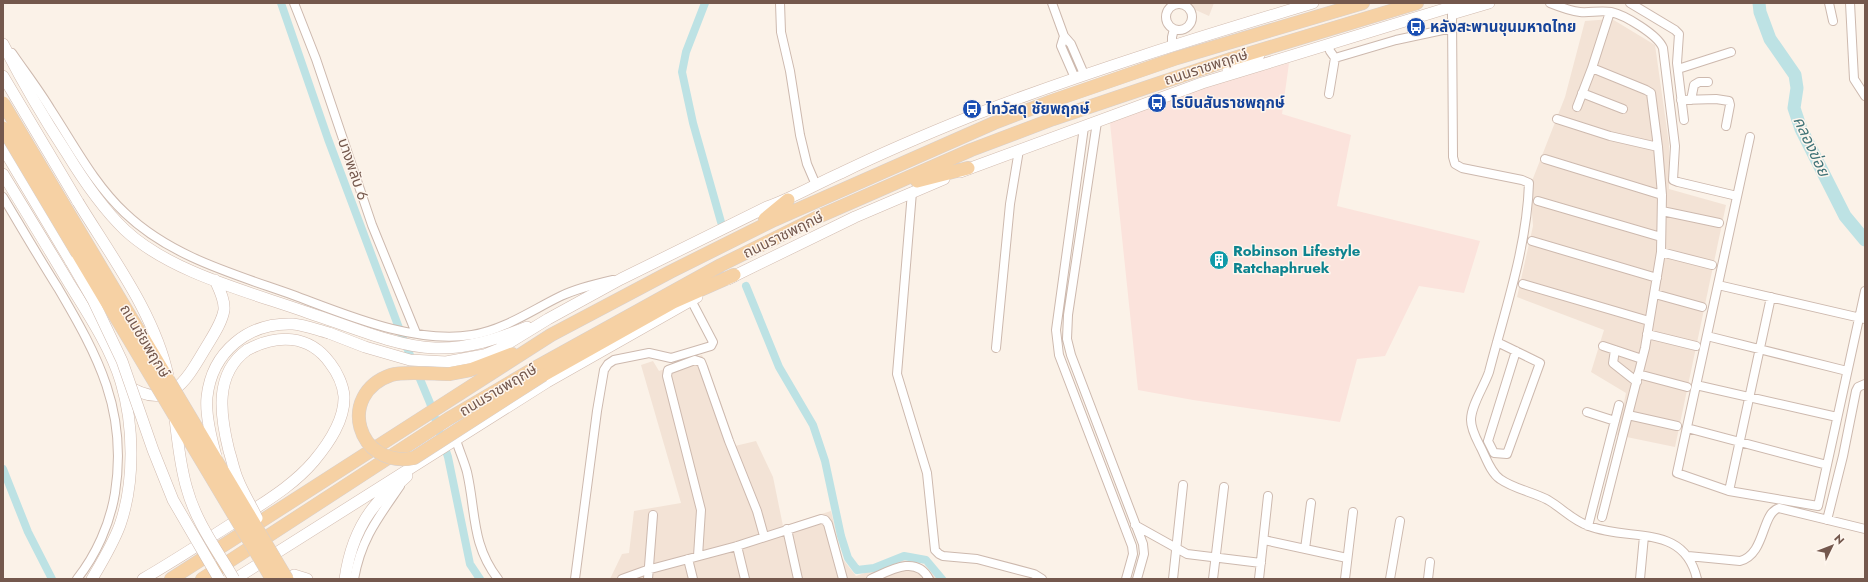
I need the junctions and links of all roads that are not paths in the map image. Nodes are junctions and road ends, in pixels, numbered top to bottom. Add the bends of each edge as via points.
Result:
1 (294, 3) edge
2 (780, 3) edge
3 (1052, 3) edge
4 (1177, 3) edge
5 (1313, 3) edge
6 (1363, 3) edge
7 (1417, 3) edge
8 (1464, 3) edge
9 (1489, 3) edge
10 (1550, 3) edge
11 (1630, 3) edge
12 (1829, 3) edge
13 (1850, 3) edge
14 (1189, 5) edge
15 (1610, 12) junction
16 (1452, 14) junction
17 (1413, 19) junction
18 (1833, 21) dead end
19 (1452, 28) junction
20 (1174, 29) junction
21 (3, 39) edge
22 (1287, 42) junction
23 (3, 44) edge
24 (1172, 45) junction
25 (1329, 45) junction
26 (1731, 52) dead end
27 (1335, 58) junction
28 (1592, 68) junction
29 (1678, 69) junction
30 (3, 76) edge
31 (1080, 76) junction
32 (1708, 82) dead end
33 (1202, 83) junction
34 (1582, 93) junction
35 (1329, 94) dead end
36 (1865, 96) edge
37 (1681, 100) junction
38 (1691, 100) junction
39 (3, 103) edge
40 (1577, 107) dead end
41 (1622, 109) dead end
42 (1556, 120) dead end
43 (1684, 120) dead end
44 (1097, 122) junction
45 (1084, 126) junction
46 (1726, 126) dead end
47 (3, 128) edge
48 (1750, 137) dead end
49 (1658, 147) junction
50 (3, 148) edge
51 (1019, 150) junction
52 (1546, 159) dead end
53 (968, 168) junction
54 (3, 174) edge
55 (816, 185) junction
56 (884, 189) junction
57 (912, 192) junction
58 (1662, 195) junction
59 (1737, 196) junction
60 (3, 197) edge
61 (788, 200) junction
62 (1538, 200) dead end
63 (1662, 211) junction
64 (1719, 223) dead end
65 (747, 235) junction
66 (1661, 237) junction
67 (1532, 241) dead end
68 (1661, 252) junction
69 (1712, 265) dead end
70 (734, 276) junction
71 (621, 278) junction
72 (1657, 278) junction
73 (215, 280) junction
74 (1523, 284) dead end
75 (1718, 285) junction
76 (1865, 291) edge
77 (1655, 294) junction
78 (1771, 297) junction
79 (691, 300) junction
80 (1702, 307) dead end
81 (1059, 312) junction
82 (1068, 315) junction
83 (1862, 318) edge
84 (548, 319) junction
85 (1649, 321) junction
86 (412, 333) junction
87 (1647, 334) junction
88 (551, 335) junction
89 (1707, 336) junction
90 (1497, 342) junction
91 (1603, 346) dead end
92 (1696, 346) dead end
93 (996, 348) dead end
94 (1760, 349) junction
95 (1615, 350) junction
96 (1516, 351) junction
97 (1642, 359) junction
98 (1847, 371) junction
99 (1637, 378) junction
100 (121, 381) junction
101 (1865, 384) edge
102 (1696, 385) junction
103 (1687, 387) dead end
104 (1750, 397) junction
105 (1619, 405) dead end
106 (1587, 412) dead end
107 (1628, 416) junction
108 (1837, 417) junction
109 (1615, 421) junction
110 (1676, 426) dead end
111 (1687, 428) junction
112 (452, 442) junction
113 (1740, 442) junction
114 (420, 462) junction
115 (1826, 465) junction
116 (406, 477) junction
117 (1183, 485) dead end
118 (1224, 487) dead end
119 (1730, 491) junction
120 (1268, 496) dead end
121 (1312, 504) dead end
122 (1353, 512) dead end
123 (653, 515) dead end
124 (1602, 517) dead end
125 (1827, 520) junction
126 (1400, 521) dead end
127 (1135, 525) junction
128 (1588, 526) junction
129 (787, 529) junction
130 (1865, 530) edge
131 (764, 536) junction
132 (1644, 536) junction
133 (1264, 540) junction
134 (736, 546) junction
135 (1176, 548) junction
136 (1305, 549) junction
137 (698, 556) junction
138 (1688, 556) junction
139 (1216, 558) junction
140 (1347, 558) junction
141 (688, 559) junction
142 (1430, 562) dead end
143 (1261, 563) junction
144 (648, 570) junction
145 (886, 576) edge
146 (77, 579) edge
147 (92, 579) edge
148 (143, 579) edge
149 (171, 579) edge
150 (202, 579) edge
151 (219, 579) edge
152 (235, 579) edge
153 (274, 579) edge
154 (288, 579) edge
155 (292, 579) edge
156 (307, 579) edge
157 (345, 579) edge
158 (354, 579) edge
159 (498, 579) edge
160 (575, 579) edge
161 (622, 579) edge
162 (648, 579) edge
163 (693, 579) edge
164 (745, 579) edge
165 (798, 579) edge
166 (843, 579) edge
167 (871, 579) edge
168 (929, 579) edge
169 (1042, 579) edge
170 (1126, 579) edge
171 (1137, 579) edge
172 (1173, 579) edge
173 (1213, 579) edge
174 (1259, 579) edge
175 (1345, 579) edge
176 (1390, 579) edge
177 (1428, 579) edge
178 (1640, 579) edge
179 (1697, 579) edge

1 - 86 street, บางพลับ 6
2 - 55 street via 781,32 800,135 807,164
3 - 31 street via 1064,36 1061,46
4 - 14 street
4 - 20 street via 1169,8 1166,15 1168,23
5 - 24 main road, ถนนราชพฤกษ์
6 - 65 main road, ถนนราชพฤกษ์ via 1177,58 994,123 794,211
7 - 22 main road, ถนนราชพฤกษ์
8 - 17 main road, ถนนราชพฤกษ์
9 - 16 main road, ถนนราชพฤกษ์
10 - 15 street via 1580,12
11 - 29 street via 1678,32
12 - 18 street
13 - 36 street via 1854,79
14 - 20 street via 1192,16 1190,24 1183,29
15 - 28 street
15 - 59 street via 1624,17 1656,37 1663,48 1675,146 1673,180
16 - 17 main road, ถนนราชพฤกษ์
16 - 19 street
17 - 25 main road, ถนนราชพฤกษ์
19 - 27 street via 1396,40
19 - 90 street via 1453,157 1456,164 1462,168 1529,183 1521,250
20 - 24 street
21 - 86 street via 105,192 148,233 187,255 232,274
22 - 33 main road
22 - 56 main road, ถนนราชพฤกษ์ via 1177,76 1053,119 971,150
23 - 73 main road via 50,127 90,190 110,215 134,237 162,257
24 - 31 main road, ถนนราชพฤกษ์
25 - 27 street
25 - 33 main road, ถนนราชพฤกษ์
26 - 29 street
27 - 35 street
28 - 34 street
28 - 49 street via 1650,93
29 - 37 street
30 - 152 main road, bridge via 155,331 162,349 173,398 187,490 203,528
31 - 55 main road, ถนนราชพฤกษ์ via 945,128
32 - 38 street via 1694,84
33 - 44 main road, ถนนราชพฤกษ์
34 - 40 street
34 - 41 street
37 - 38 street
37 - 43 street
38 - 46 street via 1729,101
39 - 154 main road, ถนนชัยพฤกษ์, bridge
42 - 49 street
44 - 45 main road, ถนนราชพฤกษ์
44 - 82 street
45 - 51 main road, ถนนราชพฤกษ์
45 - 81 street
47 - 153 main road, ถนนชัยพฤกษ์, bridge
48 - 59 street
49 - 58 street
50 - 151 main road, bridge via 93,300 122,361 173,500
51 - 53 main road, ถนนราชพฤกษ์
51 - 93 street via 1010,204
52 - 58 street
53 - 56 main road
53 - 57 main road, ถนนราชพฤกษ์
54 - 100 main road via 99,332
55 - 61 main road, ถนนราชพฤกษ์
56 - 150 main road, ถนนราชพฤกษ์ via 820,216 721,265 533,369 448,419
57 - 70 main road, ถนนราชพฤกษ์ via 855,216
57 - 169 street via 897,374 925,467 935,550 943,556 977,559 1034,574
58 - 63 street
59 - 75 street
60 - 146 street via 91,346 108,385 115,414 119,458 112,507 95,552
61 - 65 main road
61 - 71 main road, ถนนราชพฤกษ์
62 - 66 street
63 - 64 street
63 - 66 street
65 - 88 main road, ถนนราชพฤกษ์ via 670,272
66 - 68 street
67 - 72 street
68 - 69 street
68 - 72 street
70 - 79 main road, ถนนราชพฤกษ์
70 - 88 main road, bridge via 673,302 543,375 414,458 384,457 372,449 362,433 359,423 361,401 377,382 393,374 449,374 470,370
71 - 84 main road, ถนนราชพฤกษ์
71 - 86 street via 579,288 504,325 472,334 449,336
72 - 77 street
73 - 84 main road via 399,343 433,348 475,345 499,339
73 - 100 main road via 223,303 222,315 191,372 178,388 167,394 149,395
74 - 85 street
75 - 78 street
75 - 89 street
76 - 83 street
77 - 80 street
77 - 85 street
78 - 83 street
78 - 94 street
79 - 112 main road, ถนนราชพฤกษ์ via 560,374
79 - 160 street via 713,342 710,346 671,358 649,353 614,360 604,370
81 - 82 street
81 - 170 street via 1056,330 1059,356 1132,546 1133,554
82 - 127 street via 1067,339 1071,355
83 - 98 street
84 - 153 main road, bridge via 500,349 464,360 440,362 395,357 310,327 293,324 259,329 228,348 214,370 206,411 215,455 240,518
85 - 87 street
87 - 92 street
87 - 97 street
88 - 149 main road, ถนนราชพฤกษ์
89 - 94 street
89 - 102 street
90 - 96 street
90 - 128 street via 1489,372 1472,409 1471,421 1476,437 1493,471 1500,479 1546,499
91 - 95 street
94 - 98 street
94 - 104 street
95 - 97 street
95 - 99 street via 1613,363
96 - 96 street via 1540,363 1507,454 1494,453 1488,441
97 - 99 street
98 - 108 street
99 - 103 street
99 - 107 street
100 - 147 main road via 131,449 129,482 120,525
101 - 125 street via 1856,391
102 - 104 street
102 - 111 street
104 - 108 street
104 - 113 street
105 - 109 street
106 - 109 street
107 - 110 street
107 - 124 street
108 - 115 street
109 - 128 street
111 - 113 street
111 - 119 street via 1677,473
112 - 114 main road, ถนนราชพฤกษ์
112 - 159 street via 467,472 482,553
113 - 115 street
113 - 119 street
114 - 116 main road
114 - 152 main road
115 - 119 street via 1818,506
116 - 157 main road via 378,502 366,517 354,538
116 - 158 street via 373,524 357,563
117 - 135 street
118 - 139 street
120 - 133 street
121 - 136 street
122 - 140 street
123 - 144 street
125 - 130 street
125 - 138 street via 1779,508 1772,512 1755,552 1748,559 1740,561
126 - 176 street
127 - 135 street
127 - 171 street via 1143,544 1144,554
128 - 132 street via 1603,531
129 - 131 street
129 - 165 street
129 - 166 street via 825,520
131 - 134 street
131 - 137 street via 703,367 701,362 695,360 668,370 666,376 701,510
132 - 138 street via 1669,542
132 - 178 street
133 - 136 street
133 - 143 street
134 - 137 street
134 - 164 street
135 - 139 street via 1187,554
135 - 172 street
136 - 140 street
137 - 141 street
138 - 179 street
139 - 143 street
139 - 173 street
140 - 175 street
141 - 144 street
141 - 163 street
142 - 177 street
143 - 174 street
144 - 161 street
144 - 162 street
145 - 167 street
145 - 168 street via 906,565 918,568 927,574
148 - 155 main road, bridge via 271,498 298,478 329,441 341,417 344,396 336,370 316,348 288,338 272,340 247,350 234,362 225,379 221,413 237,479 261,525
154 - 156 main road via 294,575

